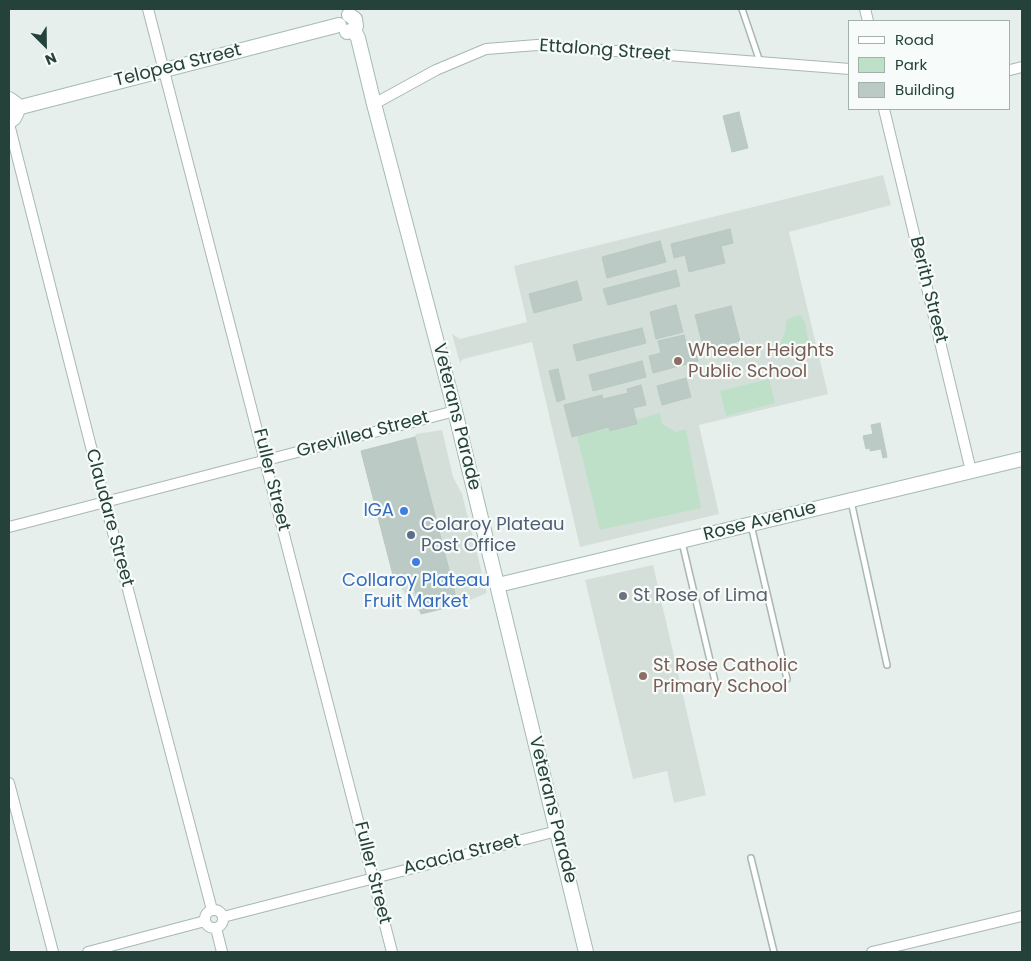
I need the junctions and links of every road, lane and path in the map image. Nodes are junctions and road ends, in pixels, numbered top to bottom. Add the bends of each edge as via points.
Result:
1 (148, 9) edge
2 (742, 9) edge
3 (349, 12) edge
4 (339, 25) junction
5 (354, 30) junction
6 (760, 63) junction
7 (164, 69) junction
8 (848, 69) edge
9 (13, 104) edge
10 (374, 104) junction
11 (884, 110) edge
12 (9, 123) edge
13 (455, 411) junction
14 (1022, 459) edge
15 (266, 460) junction
16 (971, 471) junction
17 (851, 500) junction
18 (105, 502) junction
19 (751, 524) junction
20 (9, 527) edge
21 (682, 541) junction
22 (498, 585) junction
23 (887, 665) dead end
24 (787, 679) dead end
25 (717, 690) dead end
26 (9, 783) edge
27 (557, 831) junction
28 (752, 858) dead end
29 (373, 878) junction
30 (212, 910) junction
31 (1022, 916) edge
32 (223, 917) junction
33 (205, 921) junction
34 (216, 928) junction
35 (53, 952) edge
36 (88, 952) edge
37 (222, 952) edge
38 (392, 952) edge
39 (586, 952) edge
40 (774, 952) edge
41 (872, 952) edge

1 - 7 street, Fuller Street
2 - 6 lane
3 - 4 street
3 - 5 street via 356,22
4 - 5 street via 344,31
4 - 7 street, Telopea Street
5 - 10 street, Veterans Parade
6 - 8 street, Ettalong Street
6 - 10 street, Ettalong Street via 537,45 486,49 436,70
7 - 9 street, Telopea Street
7 - 15 street, Fuller Street
9 - 12 street via 16,115
10 - 13 street, Veterans Parade
11 - 16 street, Berith Street
12 - 18 street, Claudare Street
13 - 15 street, Grevillea Street
13 - 22 street, Veterans Parade
14 - 16 street, Rose Avenue
15 - 18 street, Grevillea Street
15 - 29 street, Fuller Street
16 - 17 street, Rose Avenue
17 - 19 street, Rose Avenue
17 - 23 lane
18 - 20 street, Grevillea Street
18 - 30 street, Claudare Street
19 - 21 street, Rose Avenue
19 - 24 lane
21 - 22 street, Rose Avenue
21 - 25 lane
22 - 27 street, Veterans Parade
26 - 35 street
27 - 29 street, Acacia Street
27 - 39 street, Veterans Parade
28 - 40 lane
29 - 32 street, Acacia Street
29 - 38 street, Fuller Street
30 - 32 street
30 - 33 street
31 - 41 street
32 - 34 street
33 - 34 street
33 - 36 street
34 - 37 street

